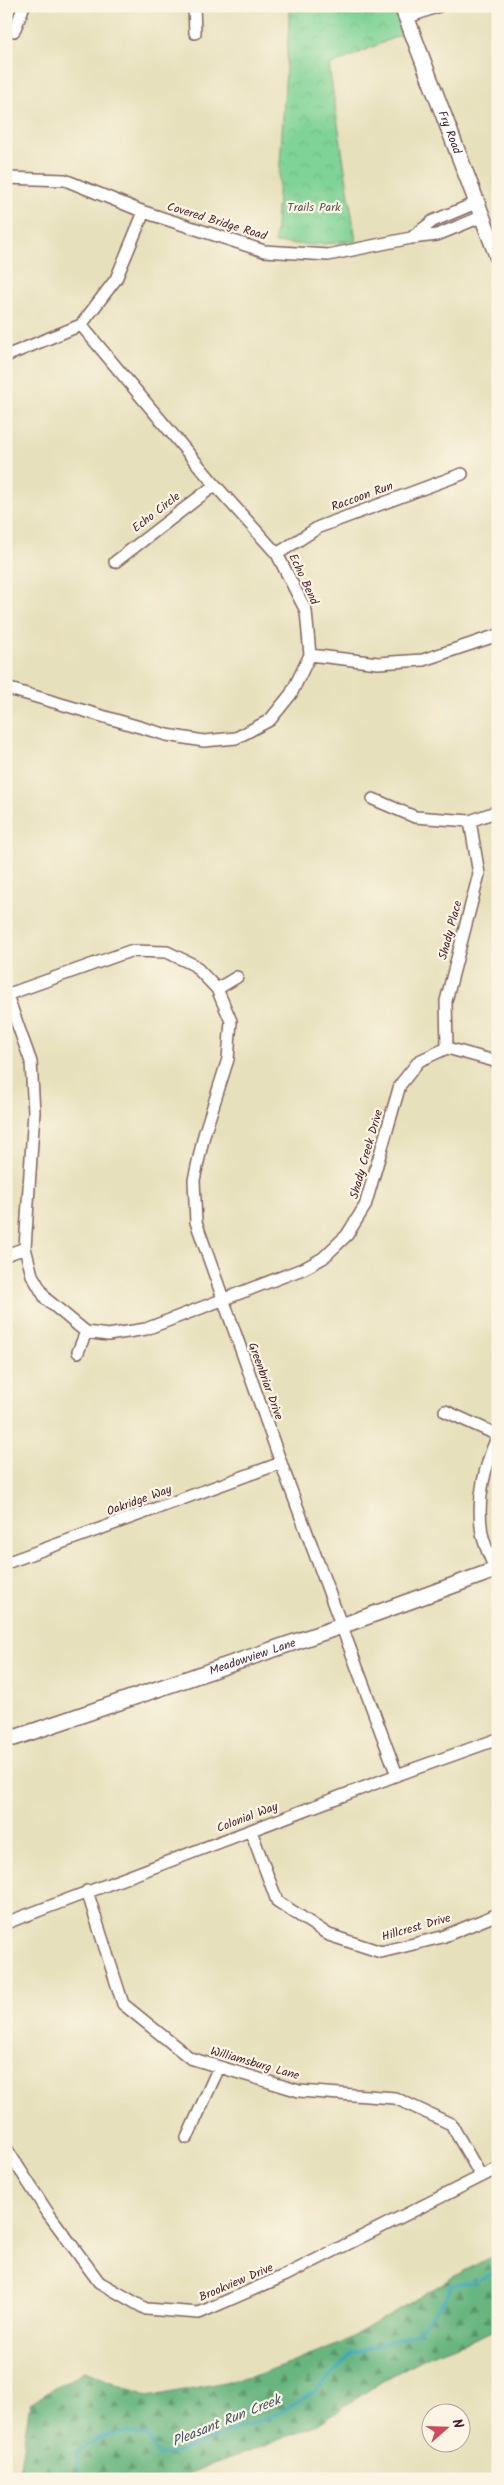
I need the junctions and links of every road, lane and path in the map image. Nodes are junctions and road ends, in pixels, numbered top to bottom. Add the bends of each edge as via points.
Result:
1 (24, 6) edge
2 (194, 6) edge
3 (439, 6) edge
4 (404, 12) edge
5 (14, 31) dead end
6 (195, 33) dead end
7 (6, 178) edge
8 (479, 210) junction
9 (144, 212) junction
10 (497, 254) edge
11 (81, 325) junction
12 (6, 356) edge
13 (462, 474) dead end
14 (215, 485) junction
15 (277, 554) junction
16 (114, 562) dead end
17 (498, 636) edge
18 (310, 654) junction
19 (6, 688) edge
20 (373, 799) dead end
21 (498, 811) edge
22 (470, 821) junction
23 (237, 977) dead end
24 (217, 989) junction
25 (6, 995) edge
26 (447, 1048) junction
27 (498, 1062) edge
28 (25, 1248) junction
29 (6, 1255) edge
30 (222, 1300) junction
31 (86, 1332) junction
32 (78, 1352) dead end
33 (445, 1411) dead end
34 (498, 1434) edge
35 (281, 1463) junction
36 (6, 1563) edge
37 (496, 1569) edge
38 (342, 1626) junction
39 (6, 1738) edge
40 (498, 1739) edge
41 (397, 1775) junction
42 (250, 1831) junction
43 (87, 1892) junction
44 (498, 1914) edge
45 (6, 1923) edge
46 (219, 2067) junction
47 (187, 2138) dead end
48 (6, 2148) edge
49 (498, 2168) edge
50 (481, 2176) junction

1 - 5 street
2 - 6 street
3 - 4 street
4 - 8 street, Fry Road
7 - 9 street, Covered Bridge Road via 65,180
8 - 9 street, Covered Bridge Road via 433,221 411,238 328,255 264,251
8 - 10 street, Fry Road
9 - 11 street via 116,279
11 - 12 street
11 - 14 street, Echo Bend
13 - 15 street, Raccoon Run via 319,527
14 - 15 street, Echo Bend
14 - 16 street, Echo Circle
15 - 18 street, Echo Bend via 306,611
17 - 18 street via 423,660 378,663
18 - 19 street via 291,694 270,720 236,738 204,742 167,735
20 - 22 street via 415,817
21 - 22 street
22 - 26 street, Shady Place via 479,874 446,1001
23 - 24 street
24 - 25 street via 194,965 167,952 130,951
24 - 30 street, Greenbriar Drive via 231,1021 228,1058 194,1180 196,1222
25 - 28 street via 31,1062 34,1112
26 - 27 street
26 - 30 street, Shady Creek Drive via 419,1060 400,1085 365,1206 347,1235 323,1258 305,1268
28 - 29 street
28 - 31 street via 32,1275 46,1299
30 - 31 street, Shady Creek Drive via 146,1329 108,1334
30 - 35 street, Greenbriar Drive
31 - 32 street
33 - 34 street
34 - 37 street via 485,1468 480,1500 482,1534
35 - 36 street, Oakridge Way
35 - 38 street, Greenbriar Drive
37 - 38 street, Meadowview Lane
38 - 39 street, Meadowview Lane via 14,1738
38 - 41 street, Greenbriar Drive
40 - 41 street, Colonial Way
41 - 42 street, Colonial Way
42 - 43 street, Colonial Way
42 - 44 street, Hillcrest Drive via 277,1901 329,1935 381,1952 442,1937
43 - 45 street, Colonial Way
43 - 46 street, Williamsburg Lane via 123,2004 190,2058
46 - 47 street
46 - 50 street, Williamsburg Lane via 299,2091 395,2098 451,2124
48 - 50 street, Brookview Drive via 98,2282 146,2308 198,2313 286,2275
49 - 50 street, Brookview Drive

